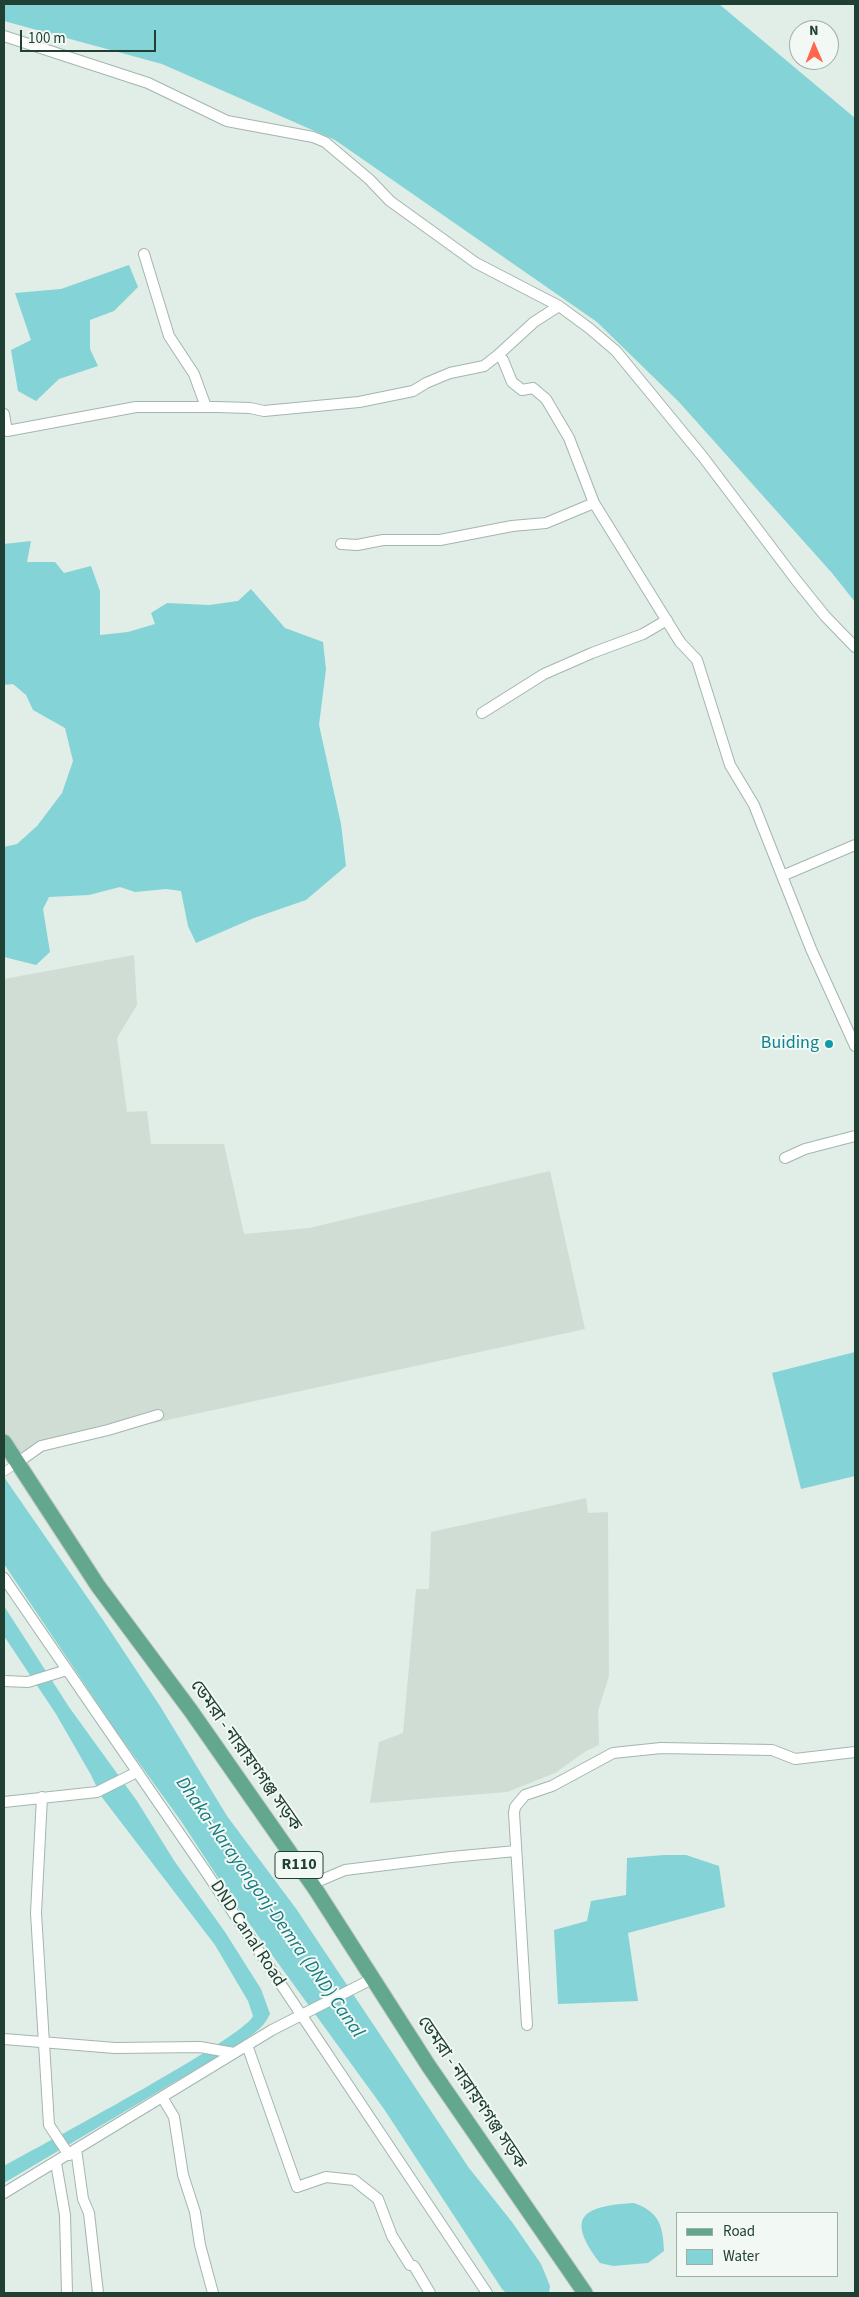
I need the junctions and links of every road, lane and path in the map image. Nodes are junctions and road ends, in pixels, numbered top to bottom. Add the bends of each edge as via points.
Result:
1 (4, 36) edge
2 (144, 254) dead end
3 (559, 306) junction
4 (498, 355) junction
5 (206, 407) junction
6 (4, 414) edge
7 (594, 502) junction
8 (341, 544) dead end
9 (667, 620) junction
10 (855, 647) edge
11 (482, 713) dead end
12 (855, 845) edge
13 (782, 876) junction
14 (855, 1046) edge
15 (855, 1136) edge
16 (785, 1158) dead end
17 (158, 1415) dead end
18 (4, 1442) edge
19 (17, 1463) junction
20 (4, 1472) edge
21 (4, 1578) edge
22 (67, 1670) junction
23 (4, 1681) edge
24 (855, 1752) edge
25 (137, 1772) junction
26 (42, 1797) junction
27 (4, 1802) edge
28 (516, 1851) junction
29 (312, 1884) junction
30 (372, 1978) junction
31 (300, 2014) junction
32 (527, 2025) dead end
33 (4, 2039) edge
34 (45, 2042) junction
35 (247, 2045) junction
36 (234, 2053) junction
37 (162, 2096) junction
38 (72, 2152) junction
39 (56, 2162) junction
40 (4, 2193) edge
41 (67, 2293) edge
42 (98, 2293) edge
43 (212, 2293) edge
44 (430, 2293) edge
45 (487, 2293) edge
46 (585, 2293) edge

1 - 3 street via 148,83 226,121 325,142 390,201 476,263
2 - 5 street via 169,336 194,374
3 - 4 street via 534,322
3 - 10 street via 616,351 703,457 808,595
4 - 5 street via 484,366 450,374 404,394 332,406 264,411
4 - 7 street via 512,382 522,390 533,388 546,399 569,438
5 - 6 street via 136,407 8,431
7 - 8 street via 546,523 440,540
7 - 9 street
9 - 11 street via 643,634 544,674
9 - 13 street via 680,642 697,660 730,765 754,805
12 - 13 street
13 - 14 street via 814,957
15 - 16 street via 805,1149
17 - 19 street via 41,1446
18 - 19 main road, ডেমরা - নারায়ণগঞ্জ সড়ক / R110
19 - 20 street
19 - 29 main road, ডেমরা - নারায়ণগঞ্জ সড়ক / R110 via 98,1586 191,1711
21 - 22 street, DND Canal Road
22 - 23 street via 28,1682
22 - 25 street, DND Canal Road
24 - 28 street via 795,1759 772,1750 661,1748 613,1754 552,1786 525,1795 514,1813
25 - 26 street via 97,1792
25 - 31 street, DND Canal Road
26 - 27 street
26 - 34 street via 36,1913
28 - 29 street via 345,1870
28 - 32 street
29 - 30 main road, ডেমরা - নারায়ণগঞ্জ সড়ক / R110
30 - 31 street
30 - 46 main road, ডেমরা - নারায়ণগঞ্জ সড়ক / R110
31 - 35 street
31 - 45 street, DND Canal Road
33 - 34 street
34 - 36 street via 115,2048 200,2046
34 - 38 street via 49,2125
35 - 36 street
35 - 44 street via 297,2187 326,2177 354,2180 378,2199 392,2236
36 - 37 street
37 - 38 street
37 - 43 street via 174,2118 183,2175 195,2212
38 - 39 street
38 - 42 street via 89,2213
39 - 40 street
39 - 41 street via 65,2215

